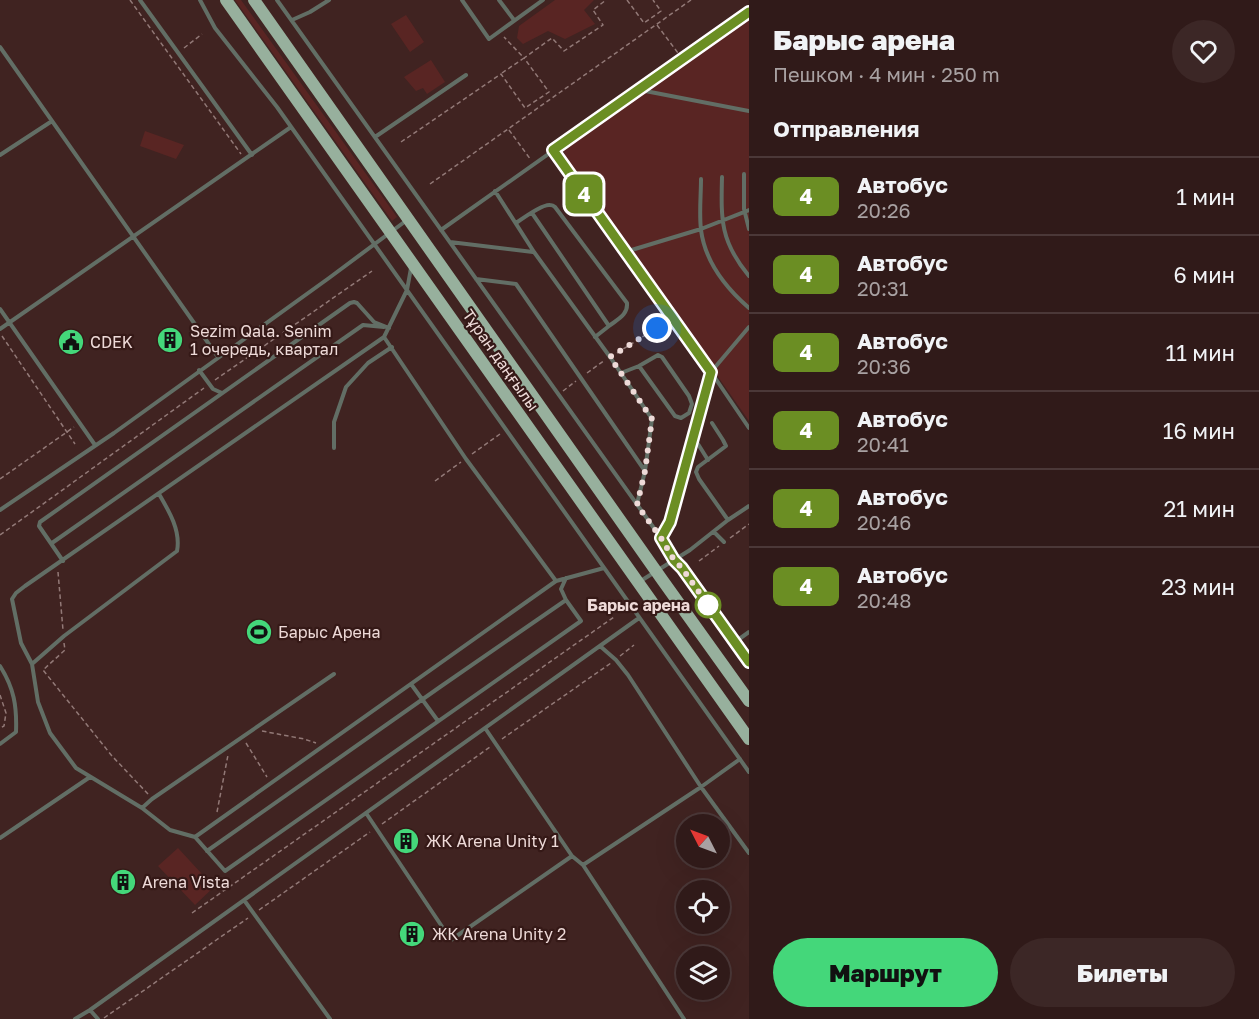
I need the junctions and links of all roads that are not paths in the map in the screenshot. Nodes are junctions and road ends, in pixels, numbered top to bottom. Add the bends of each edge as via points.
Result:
1 (140, 0) edge
2 (200, 0) edge
3 (226, 0) edge
4 (254, 0) edge
5 (277, 0) edge
6 (329, 0) edge
7 (462, 0) edge
8 (499, 0) edge
9 (543, 0) edge
10 (749, 12) edge
11 (292, 20) junction
12 (514, 20) junction
13 (0, 47) edge
14 (466, 75) dead end
15 (639, 90) junction
16 (749, 111) edge
17 (52, 121) junction
18 (291, 127) junction
19 (375, 136) junction
20 (553, 150) junction
21 (0, 155) edge
22 (252, 155) junction
23 (744, 174) dead end
24 (722, 177) dead end
25 (701, 178) dead end
26 (495, 191) junction
27 (747, 211) edge
28 (532, 213) junction
29 (407, 220) junction
30 (722, 220) junction
31 (516, 223) junction
32 (701, 229) junction
33 (749, 229) edge
34 (441, 230) junction
35 (390, 232) junction
36 (132, 236) junction
37 (450, 242) junction
38 (374, 244) junction
39 (534, 252) junction
40 (625, 252) junction
41 (412, 263) junction
42 (749, 276) edge
43 (476, 279) junction
44 (407, 290) junction
45 (749, 308) edge
46 (0, 309) edge
47 (9, 322) junction
48 (609, 326) junction
49 (387, 327) junction
50 (749, 327) edge
51 (0, 331) edge
52 (384, 337) junction
53 (595, 337) junction
54 (392, 348) junction
55 (218, 357) junction
56 (639, 366) junction
57 (199, 370) junction
58 (711, 372) junction
59 (621, 373) junction
60 (222, 393) junction
61 (712, 423) dead end
62 (749, 428) edge
63 (698, 444) dead end
64 (95, 445) junction
65 (334, 448) dead end
66 (708, 460) junction
67 (645, 471) junction
68 (159, 494) junction
69 (637, 505) junction
70 (749, 506) edge
71 (0, 510) edge
72 (728, 520) junction
73 (714, 532) junction
74 (661, 538) junction
75 (724, 542) dead end
76 (52, 543) junction
77 (674, 560) junction
78 (63, 561) junction
79 (604, 568) junction
80 (656, 571) junction
81 (566, 578) junction
82 (556, 581) junction
83 (638, 582) junction
84 (566, 600) junction
85 (639, 618) junction
86 (749, 632) edge
87 (735, 642) junction
88 (600, 646) junction
89 (749, 662) edge
90 (32, 664) junction
91 (0, 666) edge
92 (334, 674) dead end
93 (411, 684) junction
94 (421, 700) junction
95 (749, 701) edge
96 (438, 721) junction
97 (485, 728) junction
98 (749, 739) edge
99 (0, 744) edge
100 (740, 759) junction
101 (749, 772) edge
102 (90, 777) junction
103 (701, 787) junction
104 (142, 808) junction
105 (366, 813) junction
106 (195, 837) junction
107 (0, 838) edge
108 (207, 851) junction
109 (749, 853) edge
110 (572, 856) junction
111 (583, 865) junction
112 (244, 900) junction
113 (90, 1010) junction
114 (75, 1019) edge
115 (98, 1019) edge
116 (330, 1019) edge
117 (684, 1019) edge

1 - 22 lane
2 - 18 lane via 215,28
3 - 35 main road, Тұран даңғылы
4 - 29 main road, Тұран даңғылы
5 - 11 lane
6 - 11 lane
7 - 12 lane via 489,39
8 - 12 lane
9 - 12 lane
10 - 15 lane
11 - 19 lane
13 - 17 lane
14 - 19 lane
15 - 16 lane
15 - 20 lane
17 - 21 lane
17 - 36 lane
18 - 22 lane
18 - 38 lane
19 - 34 lane
20 - 26 lane
20 - 40 lane
22 - 36 lane
23 - 27 lane
24 - 30 lane
25 - 32 lane
26 - 31 lane
26 - 34 lane
27 - 30 lane
27 - 33 lane
28 - 31 lane
28 - 48 lane
28 - 48 lane via 552,204 627,303 626,314
29 - 35 lane
29 - 80 main road, Тұран даңғылы
30 - 32 lane
30 - 42 lane via 735,258
31 - 39 lane
32 - 40 lane
32 - 45 lane via 716,271
34 - 37 lane
35 - 38 lane
35 - 41 main road, Тұран даңғылы
36 - 47 lane
36 - 55 lane
37 - 39 lane
37 - 43 lane
38 - 44 lane
38 - 55 lane
39 - 53 lane
40 - 58 lane
41 - 44 lane
41 - 83 main road, Тұран даңғылы
43 - 67 lane via 516,284
43 - 69 lane
44 - 49 lane
44 - 79 lane
46 - 47 lane
47 - 51 lane
47 - 64 lane
48 - 53 lane
49 - 52 lane
49 - 60 lane via 374,322 357,303 350,303
49 - 76 lane via 363,325
50 - 58 lane
52 - 54 lane
52 - 68 lane
53 - 59 lane
54 - 65 lane via 368,363 346,387 333,422
54 - 82 lane via 466,459
55 - 57 lane
56 - 56 lane via 658,355 662,357 689,396 689,413 681,418 675,416
56 - 59 lane
57 - 60 lane via 215,391
57 - 64 lane
58 - 62 lane
58 - 74 lane via 670,522
59 - 67 lane via 652,419
60 - 76 lane via 40,522
61 - 66 lane via 726,446
63 - 66 lane
64 - 71 lane
66 - 72 lane via 696,472
67 - 69 lane
68 - 78 lane
68 - 90 lane via 172,517 177,551 63,636
69 - 74 lane
70 - 72 lane
72 - 73 lane
73 - 75 lane
73 - 77 lane
74 - 77 lane
76 - 78 lane
77 - 80 lane
77 - 87 lane
78 - 90 lane via 12,599 21,643
79 - 81 lane
79 - 85 lane
80 - 83 lane
80 - 95 main road, Тұран даңғылы
81 - 82 lane
81 - 84 lane via 561,589
82 - 93 lane
83 - 98 main road, Тұран даңғылы
84 - 94 lane
84 - 96 lane via 581,621
85 - 88 lane
85 - 100 lane
86 - 87 lane
87 - 89 lane
88 - 97 lane
88 - 103 lane via 628,675
90 - 102 lane via 38,702 50,733 76,768
91 - 99 lane via 17,709 16,732
92 - 104 lane
93 - 94 lane
93 - 106 lane
94 - 96 lane
94 - 108 lane
96 - 108 lane via 225,871
97 - 105 lane
97 - 110 lane
100 - 101 lane
100 - 103 lane
102 - 104 lane
102 - 107 lane
103 - 109 lane
103 - 111 lane
104 - 106 lane via 170,830
105 - 110 lane via 451,940
105 - 112 lane
106 - 108 lane
110 - 111 lane
111 - 117 lane
112 - 113 lane
112 - 116 lane
113 - 114 lane
113 - 115 lane

